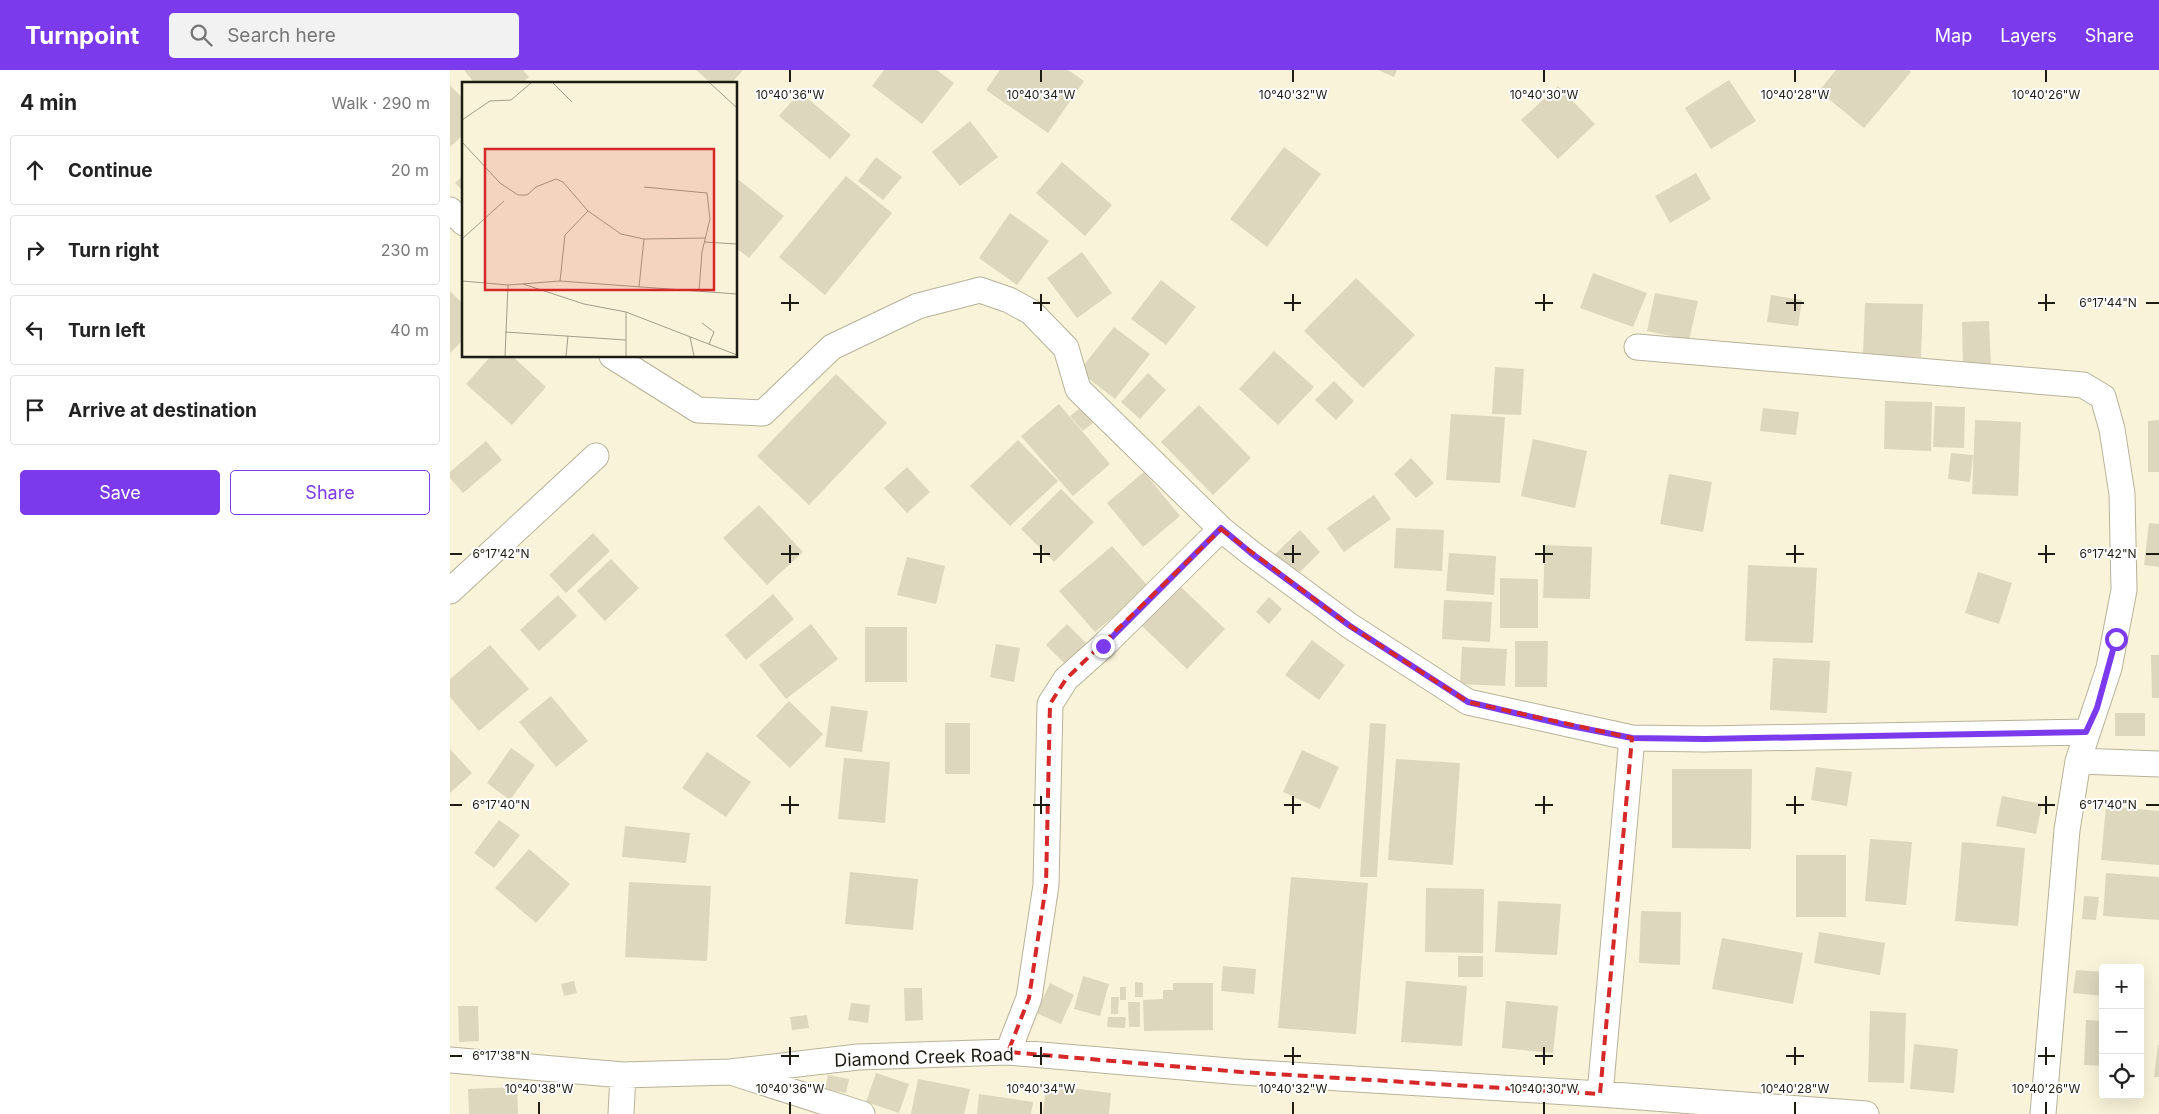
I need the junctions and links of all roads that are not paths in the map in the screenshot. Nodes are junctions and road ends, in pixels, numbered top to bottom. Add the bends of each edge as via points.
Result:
1 (450, 210) edge
2 (462, 221) edge
3 (1637, 347) dead end
4 (615, 358) edge
5 (596, 456) dead end
6 (1221, 528) junction
7 (450, 590) edge
8 (2086, 732) junction
9 (1632, 738) junction
10 (2078, 761) junction
11 (2159, 764) edge
12 (1008, 1052) junction
13 (450, 1060) edge
14 (730, 1072) junction
15 (623, 1075) junction
16 (1600, 1094) junction
17 (621, 1114) edge
18 (862, 1114) edge
19 (1866, 1114) edge
20 (2042, 1114) edge

1 - 2 street
3 - 8 street via 2083,385 2103,398 2112,429 2122,494 2124,590 2109,668
4 - 6 street via 698,410 763,413 832,347 918,306 980,290 1031,312 1066,348 1078,389
5 - 7 street
6 - 9 street via 1350,626 1468,702
6 - 12 street via 1066,680 1050,704 1046,885 1029,998
8 - 9 street
8 - 10 street
9 - 16 street
10 - 11 street
10 - 20 street via 2067,830
12 - 14 street, Diamond Creek Road via 858,1057
12 - 16 street, Diamond Creek Road via 1241,1072
13 - 15 street
14 - 15 street
14 - 18 street
15 - 17 street
16 - 19 street, Diamond Creek Road

